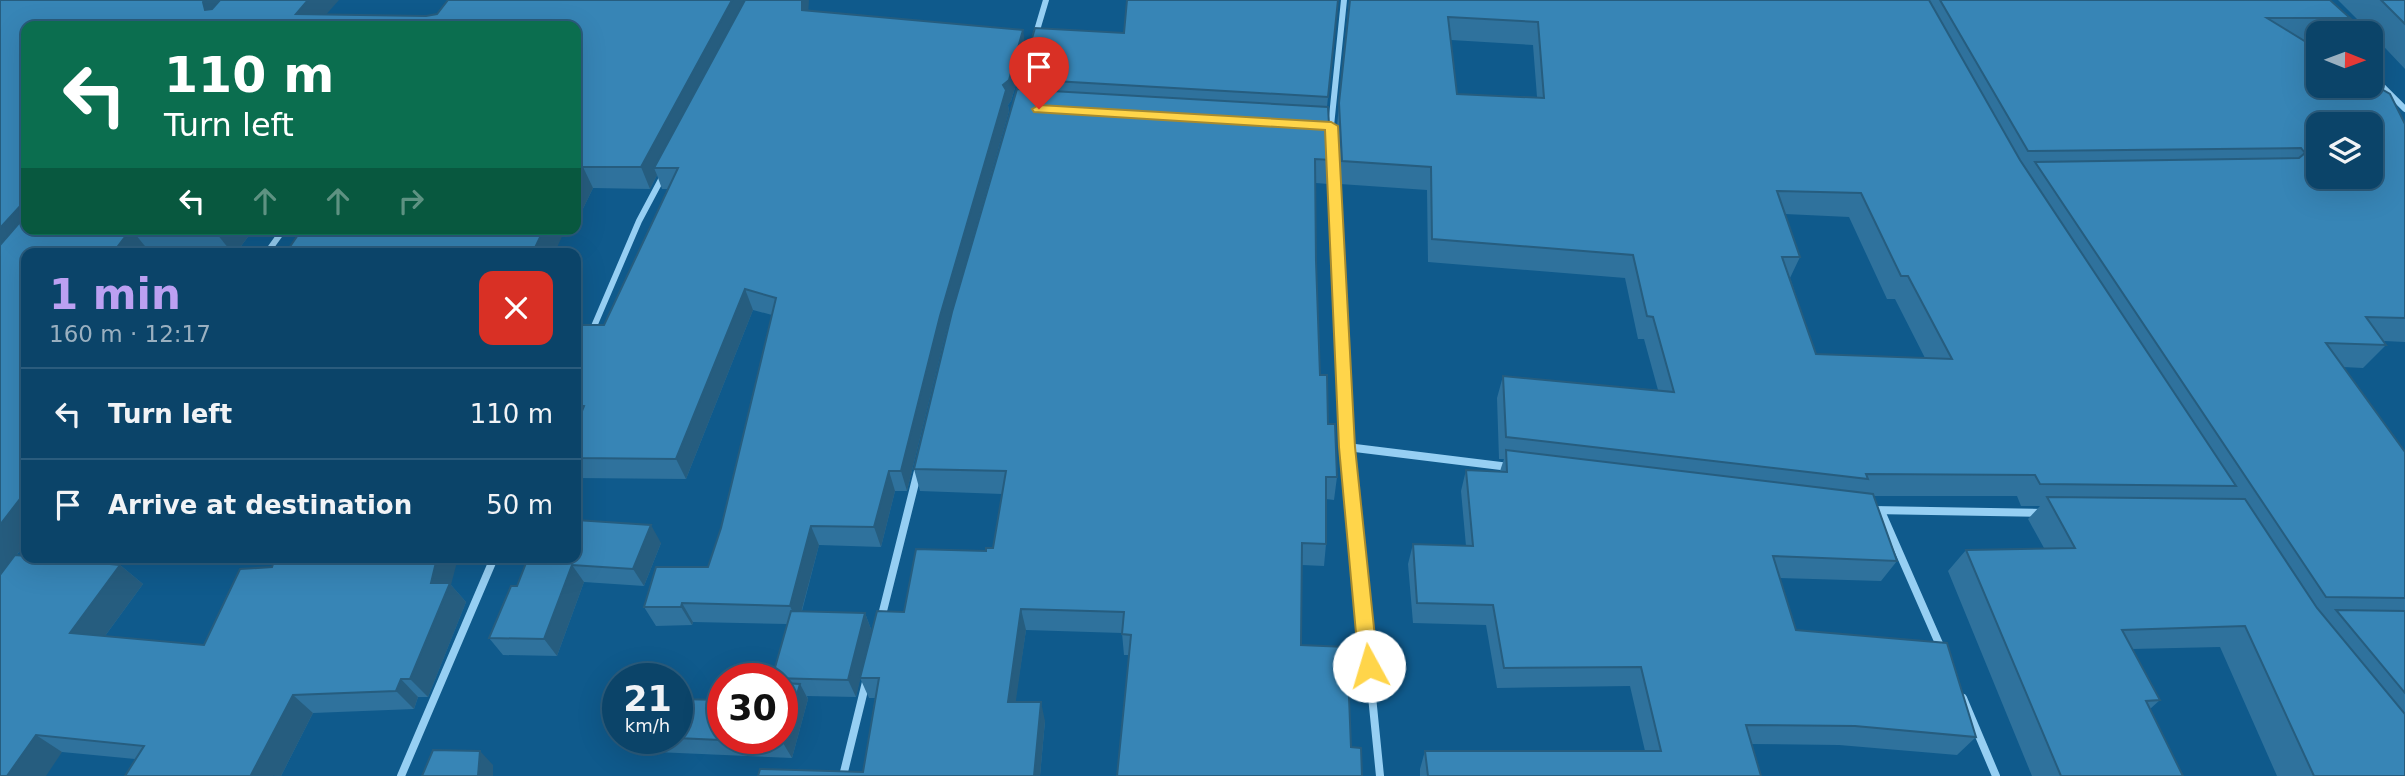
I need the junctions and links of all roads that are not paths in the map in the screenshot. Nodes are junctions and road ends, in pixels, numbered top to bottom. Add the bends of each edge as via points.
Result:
1 (1046, 0) edge
2 (1344, 0) edge
3 (1031, 48) edge
4 (2384, 88) edge
5 (2405, 109) edge
6 (1317, 125) edge
7 (1331, 126) junction
8 (665, 172) edge
9 (587, 343) edge
10 (1347, 447) junction
11 (921, 456) edge
12 (1525, 468) edge
13 (1867, 510) edge
14 (1881, 511) junction
15 (2046, 513) dead end
16 (492, 563) edge
17 (879, 629) edge
18 (1946, 660) edge
19 (869, 669) edge
20 (1957, 684) edge
21 (401, 776) edge
22 (843, 776) edge
23 (1380, 776) edge
24 (1996, 776) edge

1 - 3 street
2 - 7 street
4 - 5 street
6 - 7 street
7 - 10 street
8 - 9 street
10 - 12 street
10 - 23 street
11 - 17 street
13 - 14 street
14 - 15 street
14 - 18 street
16 - 21 street
19 - 22 street
20 - 24 street

